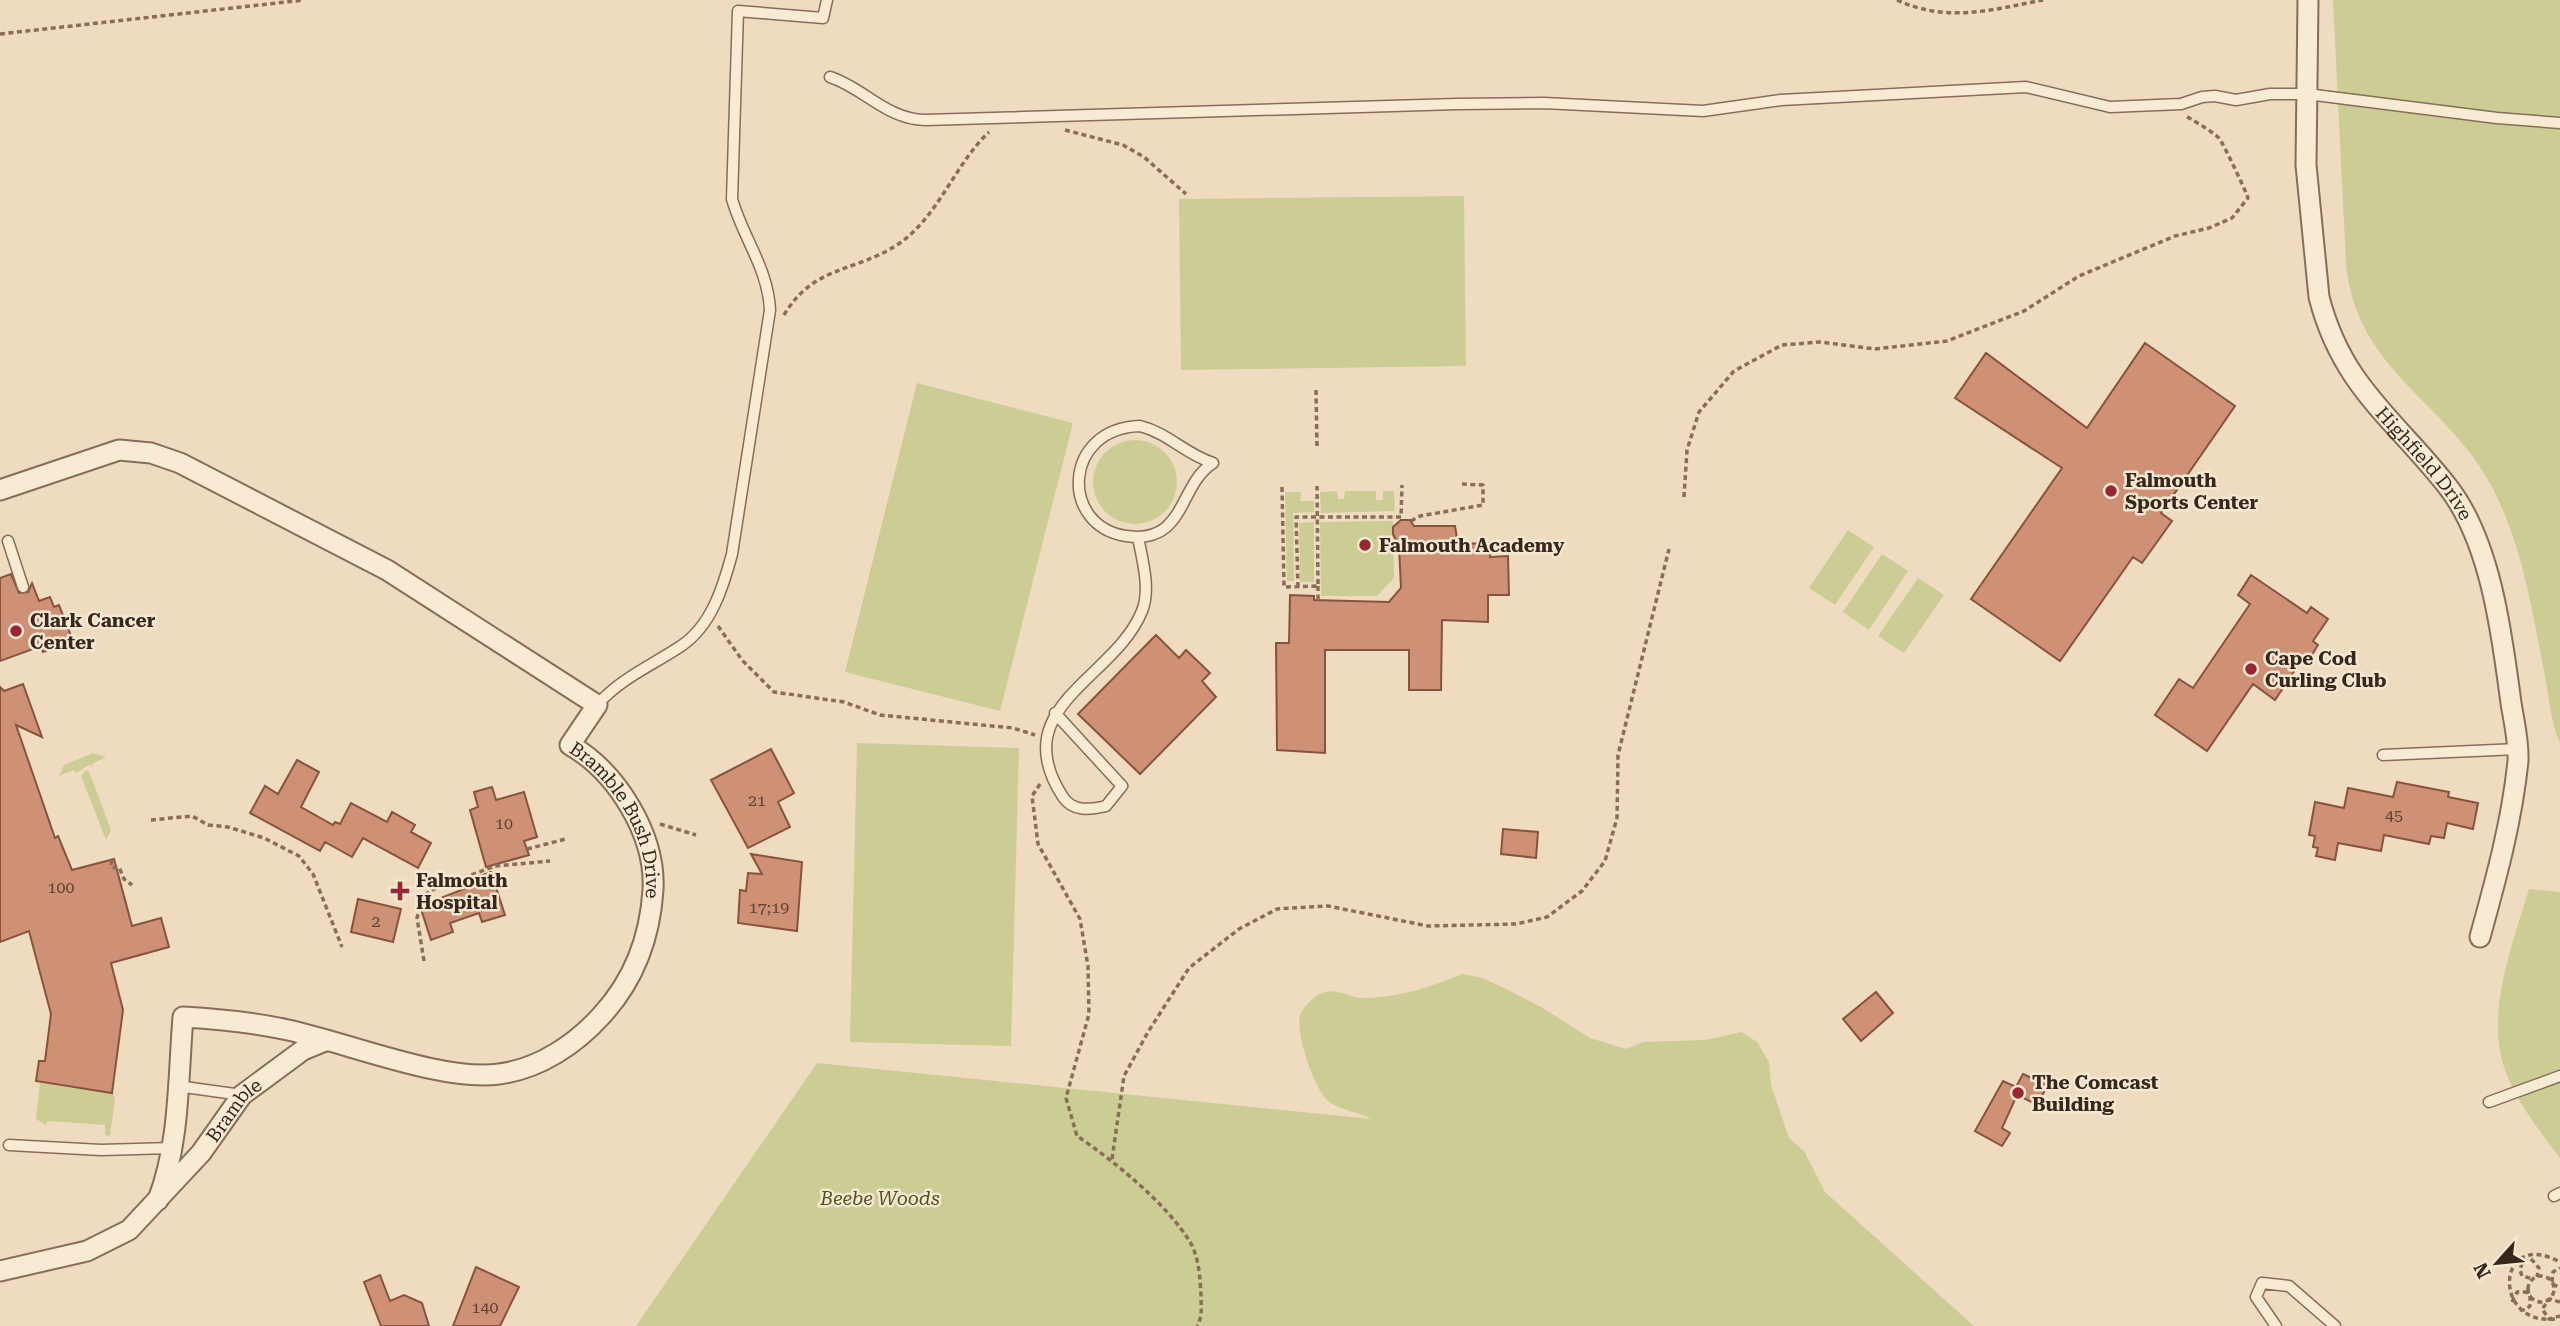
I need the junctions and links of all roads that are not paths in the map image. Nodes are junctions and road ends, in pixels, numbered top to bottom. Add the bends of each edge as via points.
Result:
1 (827, 0) edge
2 (2308, 0) edge
3 (830, 76) dead end
4 (2307, 94) junction
5 (2560, 123) edge
6 (0, 489) edge
7 (1138, 537) junction
8 (8, 541) dead end
9 (23, 587) dead end
10 (597, 705) junction
11 (1055, 713) junction
12 (2518, 750) junction
13 (2382, 755) dead end
14 (2480, 937) dead end
15 (183, 1017) joint
16 (326, 1041) junction
17 (2560, 1076) edge
18 (177, 1086) junction
19 (242, 1095) junction
20 (2489, 1102) dead end
21 (9, 1145) dead end
22 (172, 1148) junction
23 (158, 1200) junction
24 (0, 1271) edge
25 (2276, 1326) edge
26 (2335, 1326) edge

1 - 10 lane via 823,18 738,11 732,199 769,287 770,310 724,584 709,615 687,641 617,684
2 - 4 street, Highfield Drive
3 - 4 lane via 904,118 925,120 1544,103 1703,111 1790,100 2026,87 2110,107 2169,106 2202,96 2236,100
4 - 5 lane
4 - 12 street, Highfield Drive via 2306,165 2324,317 2348,370 2448,486 2473,527 2503,642
6 - 10 street via 119,450 151,453 180,463 387,570
7 - 7 lane via 1164,529 1174,520 1201,470 1213,463 1182,450 1156,430 1124,427 1092,445 1082,464 1079,485 1084,506 1098,523 1116,534
7 - 11 lane via 1146,590 1143,608 1134,626
8 - 9 lane
10 - 16 street, Bramble Bush Drive via 570,745 605,771 628,804 648,853 653,886 650,923 640,955 605,1012 584,1034 551,1056 498,1075 441,1069
11 - 11 lane via 1122,786 1106,806 1078,809 1066,802 1049,771 1046,739
12 - 13 lane
12 - 14 street, Highfield Drive via 2504,851
15 - 16 street, Bramble Bush Drive via 277,1028
15 - 18 street, Bramble
16 - 19 street, Bramble via 303,1050
17 - 20 lane
18 - 19 lane
18 - 22 street, Bramble
19 - 23 street, Bramble via 201,1153
21 - 22 lane
22 - 23 street, Bramble
23 - 24 street, Bramble via 139,1222 110,1241 87,1251
25 - 26 lane via 2256,1297 2262,1283 2289,1286

